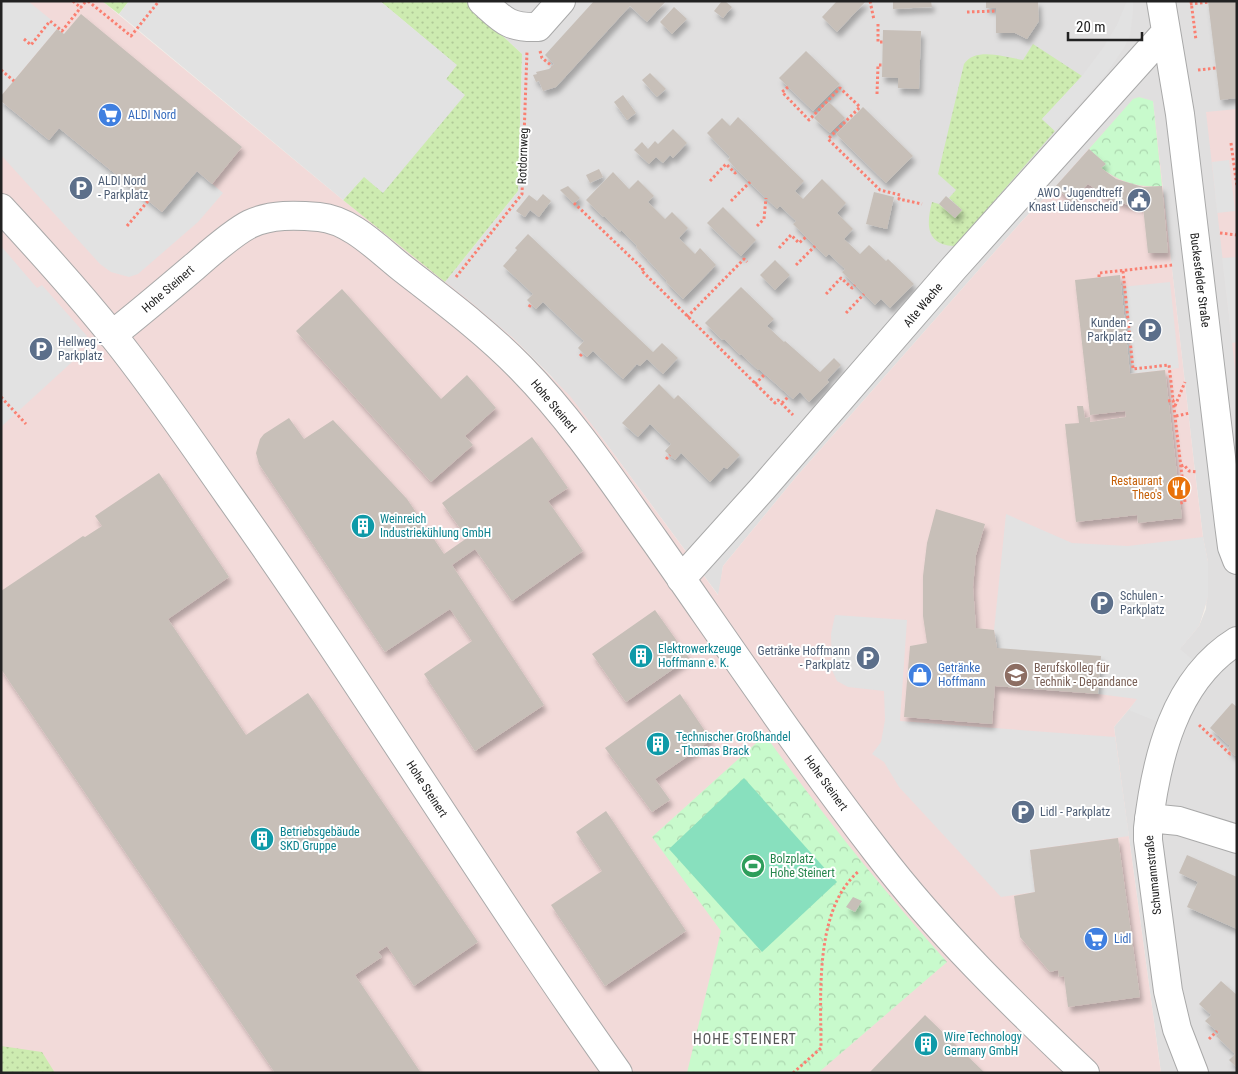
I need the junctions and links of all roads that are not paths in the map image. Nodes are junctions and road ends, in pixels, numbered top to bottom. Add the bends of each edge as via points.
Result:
1 (482, 1) edge
2 (561, 1) edge
3 (1161, 1) edge
4 (1166, 32) junction
5 (1, 208) edge
6 (112, 335) junction
7 (1237, 560) edge
8 (681, 579) junction
9 (1237, 641) edge
10 (1149, 818) junction
11 (1237, 838) edge
12 (618, 1073) edge
13 (1085, 1073) edge
14 (1194, 1073) edge

1 - 2 street via 505,22 538,27
3 - 4 street, Buckesfelder Straße
4 - 7 street, Buckesfelder Straße via 1180,114 1232,547
4 - 8 street, Alte Wache
5 - 6 street, Hohe Steinert
6 - 8 street, Hohe Steinert via 247,225 292,215 324,217 350,227 520,367 582,440
6 - 12 street, Hohe Steinert via 297,591 449,824
8 - 13 street, Hohe Steinert via 878,854 947,935
9 - 10 street, Schumannstraße via 1220,652 1201,672 1183,699 1160,757
10 - 11 street via 1179,821
10 - 14 street, Schumannstraße via 1148,840 1168,991 1177,1029

